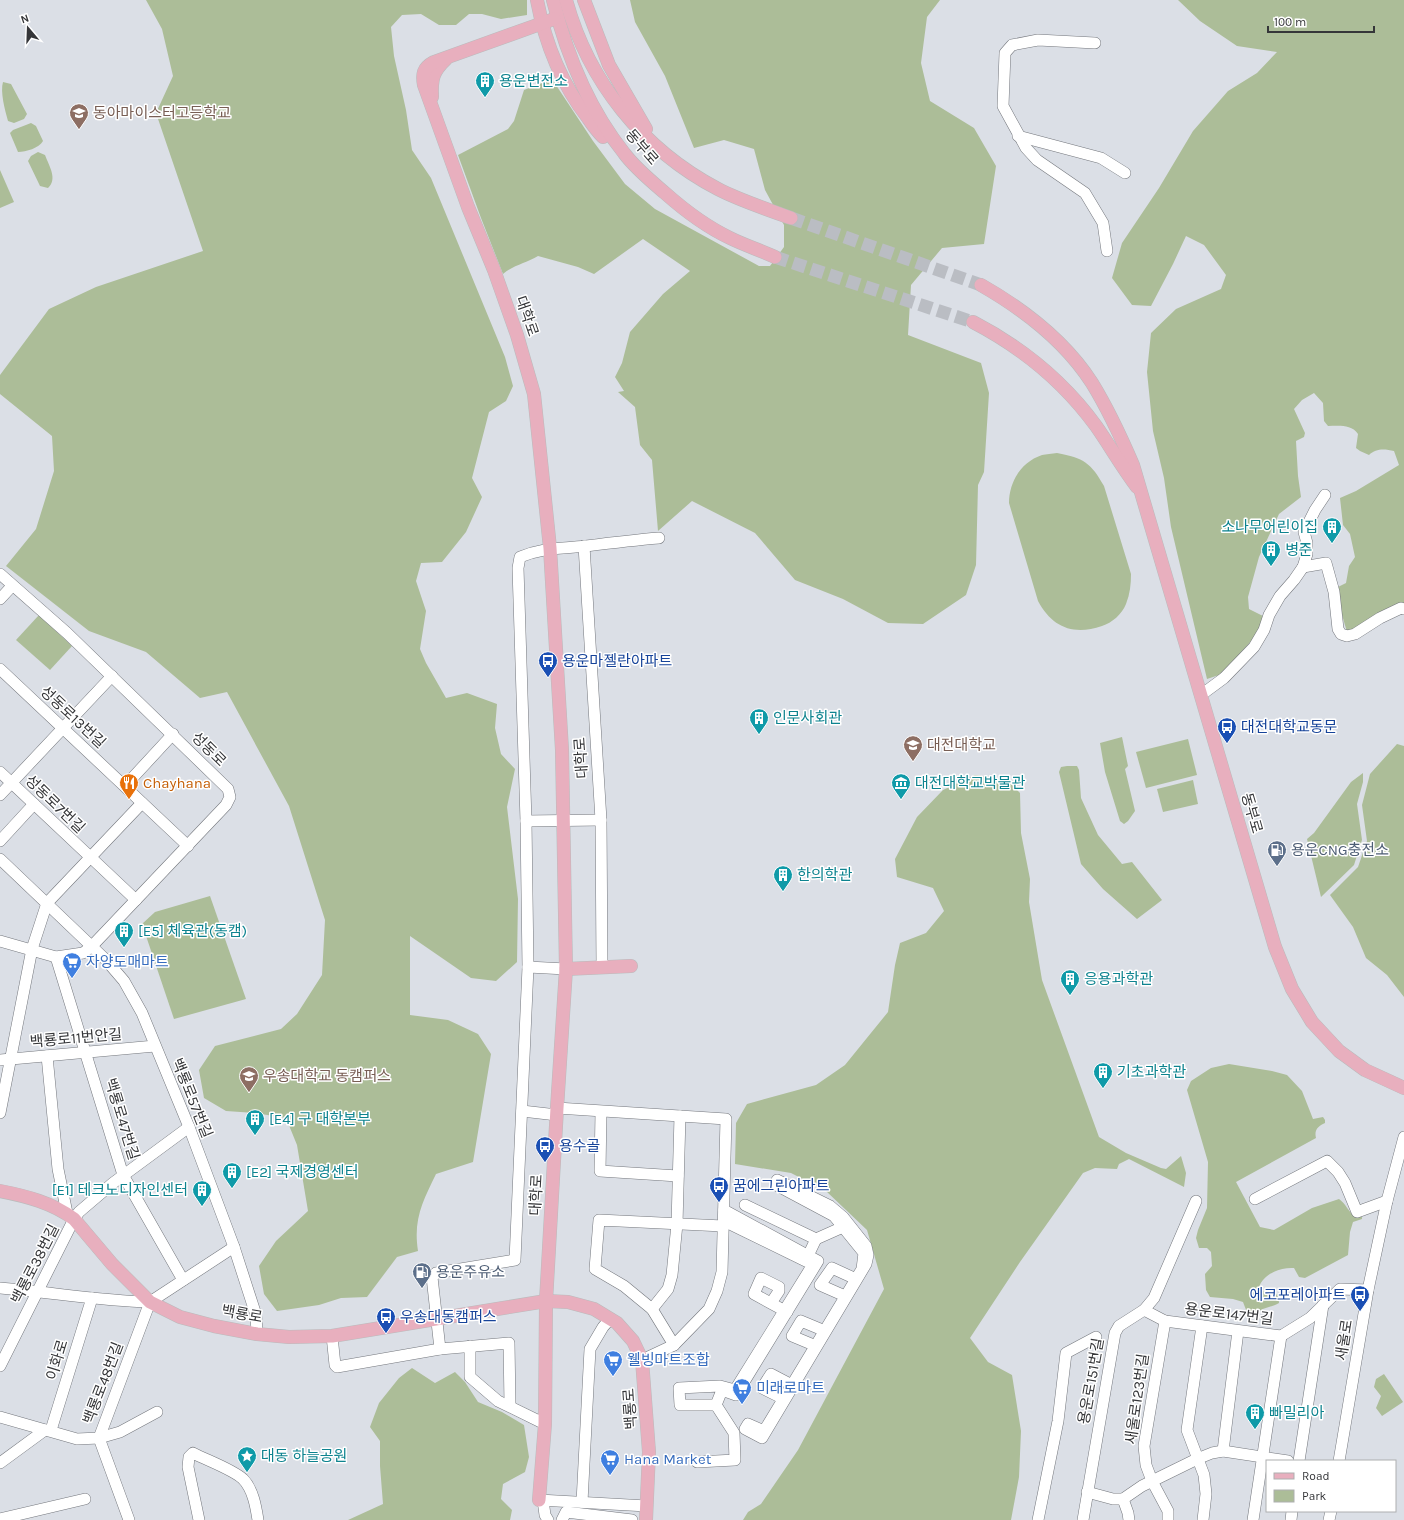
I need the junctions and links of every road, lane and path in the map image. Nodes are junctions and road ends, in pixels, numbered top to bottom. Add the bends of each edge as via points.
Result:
1 (537, 0) edge
2 (553, 0) edge
3 (566, 0) edge
4 (584, 7) edge
5 (548, 21) junction
6 (1095, 43) dead end
7 (1018, 136) junction
8 (659, 149) junction
9 (624, 154) junction
10 (1125, 173) dead end
11 (791, 218) tunnel mouth
12 (1107, 251) dead end
13 (775, 256) tunnel mouth
14 (980, 285) tunnel mouth
15 (973, 322) tunnel mouth
16 (1325, 495) dead end
17 (1144, 497) junction
18 (659, 538) dead end
19 (584, 546) junction
20 (550, 548) junction
21 (1303, 567) junction
22 (0, 574) edge
23 (12, 586) junction
24 (0, 598) edge
25 (1404, 609) edge
26 (0, 669) edge
27 (112, 676) junction
28 (1201, 695) junction
29 (63, 728) junction
30 (173, 734) junction
31 (0, 772) edge
32 (12, 783) junction
33 (125, 786) junction
34 (0, 795) edge
35 (142, 803) junction
36 (34, 804) junction
37 (563, 820) junction
38 (601, 820) junction
39 (526, 821) junction
40 (0, 840) edge
41 (188, 846) junction
42 (90, 858) junction
43 (0, 859) edge
44 (136, 900) junction
45 (46, 903) junction
46 (0, 941) edge
47 (92, 946) junction
48 (32, 949) junction
49 (56, 957) junction
50 (631, 966) dead end
51 (528, 967) junction
52 (602, 967) junction
53 (566, 969) junction
54 (155, 1046) junction
55 (86, 1053) junction
56 (47, 1056) junction
57 (6, 1059) edge
58 (1404, 1088) edge
59 (522, 1111) junction
60 (557, 1112) junction
61 (601, 1112) junction
62 (0, 1113) edge
63 (680, 1116) junction
64 (189, 1127) junction
65 (1404, 1137) edge
66 (123, 1175) junction
67 (678, 1176) junction
68 (0, 1191) edge
69 (1255, 1199) dead end
70 (1387, 1200) junction
71 (1196, 1201) dead end
72 (745, 1206) dead end
73 (71, 1216) junction
74 (724, 1219) junction
75 (677, 1224) junction
76 (844, 1228) junction
77 (816, 1239) junction
78 (234, 1247) junction
79 (808, 1258) junction
80 (856, 1279) junction
81 (183, 1280) junction
82 (0, 1288) edge
83 (1368, 1290) junction
84 (38, 1291) junction
85 (845, 1296) junction
86 (92, 1298) junction
87 (150, 1302) junction
88 (546, 1302) junction
89 (771, 1303) dead end
90 (1323, 1305) junction
91 (652, 1309) junction
92 (1144, 1310) junction
93 (786, 1312) junction
94 (437, 1318) junction
95 (610, 1319) junction
96 (1165, 1321) junction
97 (1202, 1326) junction
98 (825, 1330) junction
99 (1238, 1331) junction
100 (257, 1334) junction
101 (332, 1336) junction
102 (1281, 1336) junction
103 (1096, 1337) dead end
104 (674, 1345) junction
105 (470, 1346) junction
106 (816, 1346) junction
107 (440, 1349) junction
108 (642, 1360) junction
109 (0, 1366) edge
110 (792, 1385) junction
111 (784, 1399) junction
112 (510, 1405) junction
113 (716, 1405) junction
114 (157, 1412) dead end
115 (0, 1417) edge
116 (545, 1424) junction
117 (48, 1430) junction
118 (99, 1438) junction
119 (1223, 1451) junction
120 (1262, 1457) junction
121 (1197, 1459) junction
122 (1282, 1460) edge
123 (1299, 1460) edge
124 (1339, 1460) edge
125 (697, 1462) dead end
126 (0, 1463) edge
127 (1152, 1481) junction
128 (1088, 1492) junction
129 (85, 1499) dead end
130 (1123, 1499) junction
131 (541, 1500) junction
132 (582, 1502) junction
133 (647, 1506) junction
134 (0, 1519) edge
135 (129, 1520) edge
136 (199, 1520) edge
137 (258, 1520) edge
138 (548, 1520) edge
139 (562, 1520) edge
140 (632, 1520) edge
141 (646, 1520) edge
142 (1038, 1520) edge
143 (1083, 1520) edge
144 (1129, 1520) edge
145 (1168, 1520) edge
146 (1203, 1520) edge
147 (1253, 1520) edge

1 - 5 main road
2 - 9 main road, 동부로 via 573,66 588,100
3 - 8 main road, 동부로 via 586,54 600,80 633,124
4 - 8 main road via 609,65
5 - 9 main road via 555,63 575,101 600,134
5 - 20 main road, 대학로 via 448,58 437,68 431,87 432,105 517,335 534,394
6 - 7 street via 1038,40 1012,45 1005,53 1003,106
7 - 10 street via 1101,158
7 - 12 street via 1037,160 1085,193 1103,224
8 - 11 main road, 동부로 via 718,189
9 - 13 main road, 동부로 via 651,181 696,217 728,238
14 - 17 main road, 동부로 via 1002,297 1027,316 1053,337 1076,362 1092,383 1117,430 1134,465
15 - 17 main road via 1026,354 1065,390 1096,426
16 - 21 street via 1304,532 1307,554
17 - 28 main road, 동부로
18 - 19 street
19 - 20 street
19 - 38 street, 대학로
20 - 37 main road, 대학로 via 562,750
20 - 39 street via 520,557 518,568
21 - 25 street via 1326,563 1341,634 1355,634 1401,608
21 - 28 street via 1280,596 1254,647 1224,678
22 - 23 street, 성동로
23 - 24 street
23 - 27 street, 성동로
26 - 29 street, 성동로13번길
27 - 29 street
27 - 30 street, 성동로
28 - 58 main road, 동부로 via 1275,947 1292,989 1312,1022 1339,1051 1365,1070
29 - 32 street
29 - 33 street, 성동로13번길
30 - 33 street
30 - 41 street, 성동로 via 228,789 230,797 226,805
31 - 32 street, 성동로7번길
32 - 34 street
32 - 36 street, 성동로7번길
33 - 35 street, 성동로13번길
35 - 41 street, 성동로13번길
35 - 42 street
36 - 40 street
36 - 42 street, 성동로7번길
37 - 38 street
37 - 39 street
37 - 53 main road, 대학로
38 - 52 street, 대학로
39 - 51 street
41 - 44 street, 성동로
42 - 44 street, 성동로7번길
42 - 45 street
43 - 45 street, 백룡로57번길
44 - 47 street, 성동로
45 - 47 street, 백룡로57번길
45 - 48 street
46 - 48 street
47 - 49 street via 83,953
47 - 54 street, 백룡로57번길 via 124,982 142,1013
48 - 49 street
48 - 57 street
49 - 55 street, 백룡로47번길
50 - 52 main road
51 - 53 street
51 - 59 street
52 - 53 main road
53 - 60 main road, 대학로
54 - 55 street, 백룡로11번안길
54 - 64 street, 백룡로57번길
55 - 56 street, 백룡로11번안길
55 - 66 street, 백룡로47번길
56 - 57 street, 백룡로11번안길
56 - 73 street, 백룡로 via 58,1169
57 - 62 street
59 - 60 street
59 - 94 street via 515,1260 436,1273 432,1276
60 - 61 street
60 - 88 main road, 대학로
61 - 63 street
61 - 67 street via 600,1171
63 - 67 street
63 - 74 street via 726,1119
64 - 66 street, 백룡로38번길
64 - 78 street, 백룡로57번길
65 - 70 street, 새울로
66 - 73 street, 백룡로38번길
66 - 81 street, 백룡로47번길
67 - 75 street
68 - 73 main road, 백룡로 via 30,1197
69 - 70 street via 1327,1161 1345,1183 1357,1212
70 - 83 street, 새울로
71 - 92 street, 용운로151번길 via 1154,1298
72 - 77 street
73 - 84 street, 백룡로38번길
73 - 87 main road, 백룡로 via 112,1264
74 - 75 street
74 - 79 street
74 - 104 street via 722,1272 717,1291 709,1309
75 - 91 street via 672,1275 668,1288
75 - 91 street via 599,1220 595,1269 624,1286
76 - 77 street
76 - 80 street via 864,1253 862,1269
76 - 111 street via 834,1216 776,1185 777,1180 830,1206 843,1217 866,1246 868,1255 866,1264 762,1438 745,1429 748,1424 764,1431
77 - 79 street
78 - 81 street
78 - 100 street, 백룡로57번길 via 256,1315
79 - 93 street via 812,1266
80 - 85 street
80 - 85 street via 832,1268 820,1285
81 - 87 street
82 - 84 street
83 - 90 street, 용운로147번길 via 1340,1288
83 - 124 street, 새울로
84 - 86 street
84 - 109 street, 백룡로38번길
85 - 98 street
86 - 87 street
86 - 117 street, 이화로
87 - 100 main road, 백룡로 via 180,1317
87 - 118 street, 백룡로48번길
88 - 94 main road, 백룡로
88 - 95 main road, 백룡로 via 568,1302 594,1309
88 - 116 main road, 대학로
89 - 93 street
90 - 102 street, 용운로147번길 via 1310,1318
90 - 123 street
91 - 104 street
92 - 96 street, 용운로147번길
92 - 128 street, 용운로151번길 via 1119,1326 1115,1332
93 - 113 street via 736,1395 722,1390
93 - 113 street via 736,1390 720,1386 679,1388 680,1405
94 - 101 main road, 백룡로
94 - 107 street
95 - 108 main road, 백룡로 via 633,1341
95 - 132 street via 590,1350
96 - 97 street, 용운로147번길
96 - 127 street, 새울로123번길 via 1144,1446 1146,1465
97 - 99 street, 용운로147번길
97 - 121 street via 1187,1430
98 - 106 street
98 - 106 street via 801,1321 792,1336
99 - 102 street, 용운로147번길
99 - 119 street
100 - 101 main road, 백룡로 via 289,1337
101 - 107 street via 337,1367
102 - 120 street
103 - 142 street via 1066,1353 1058,1420
104 - 108 street
105 - 107 street
105 - 112 street via 470,1376 498,1400
105 - 112 street via 509,1343
106 - 110 street
108 - 133 main road, 백룡로 via 649,1452
110 - 111 street
110 - 111 street via 770,1374 762,1388
112 - 116 street
113 - 125 street via 734,1433 735,1460
114 - 118 street via 120,1432
115 - 117 street
116 - 131 main road, 대학로
117 - 118 street via 77,1439
117 - 126 street
118 - 135 street, 백룡로48번길
119 - 120 street
119 - 121 street
120 - 122 street
120 - 147 street
121 - 127 street
121 - 146 street via 1204,1475 1206,1494
127 - 130 street
127 - 145 street, 새울로123번길 via 1168,1511
128 - 130 street
128 - 143 street, 용운로151번길
129 - 134 street
130 - 144 street
131 - 132 street
131 - 138 street
132 - 133 street
133 - 141 main road, 백룡로
136 - 137 street via 188,1467 189,1457 193,1453 244,1480 254,1501
139 - 140 street via 566,1512

